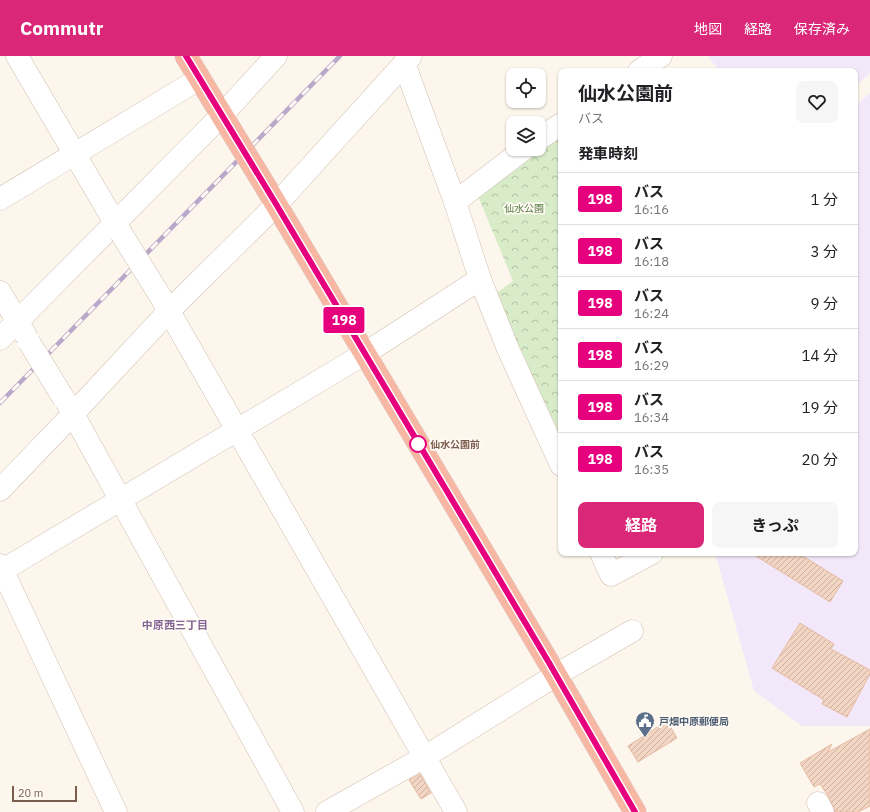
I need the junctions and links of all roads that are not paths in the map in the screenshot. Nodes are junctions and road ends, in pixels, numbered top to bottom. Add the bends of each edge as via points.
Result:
1 (17, 56) edge
2 (186, 56) edge
3 (276, 56) edge
4 (661, 56) edge
5 (408, 60) edge
6 (643, 68) edge
7 (199, 79) junction
8 (225, 121) junction
9 (558, 126) edge
10 (546, 134) edge
11 (74, 154) junction
12 (515, 156) edge
13 (272, 197) junction
14 (0, 199) edge
15 (455, 202) junction
16 (118, 228) junction
17 (480, 279) junction
18 (0, 292) edge
19 (165, 305) junction
20 (18, 322) junction
21 (0, 339) edge
22 (364, 354) junction
23 (69, 407) junction
24 (238, 430) junction
25 (558, 457) edge
26 (0, 490) edge
27 (121, 501) junction
28 (602, 556) edge
29 (646, 556) edge
30 (1, 568) edge
31 (632, 631) dead end
32 (556, 675) junction
33 (423, 758) junction
34 (116, 812) edge
35 (293, 812) edge
36 (327, 812) edge
37 (456, 812) edge
38 (635, 812) edge

1 - 11 street
2 - 7 highway
3 - 8 street
4 - 6 street
5 - 13 street
5 - 15 street
7 - 8 highway
7 - 11 street
8 - 13 highway, bridge
8 - 16 street
9 - 10 street
11 - 14 street
11 - 16 street
12 - 15 street
13 - 19 street
13 - 22 highway
15 - 17 street
16 - 19 street, bridge
16 - 20 street
17 - 22 street
17 - 25 street via 508,349
18 - 20 street
19 - 23 street
19 - 24 street
20 - 21 street
20 - 23 street, bridge
22 - 24 street
22 - 32 highway
23 - 26 street
23 - 27 street
24 - 27 street
24 - 33 street
27 - 30 street
27 - 35 street
28 - 29 street via 611,575
30 - 34 street
31 - 32 street
32 - 33 street
32 - 38 highway
33 - 36 street
33 - 37 street

